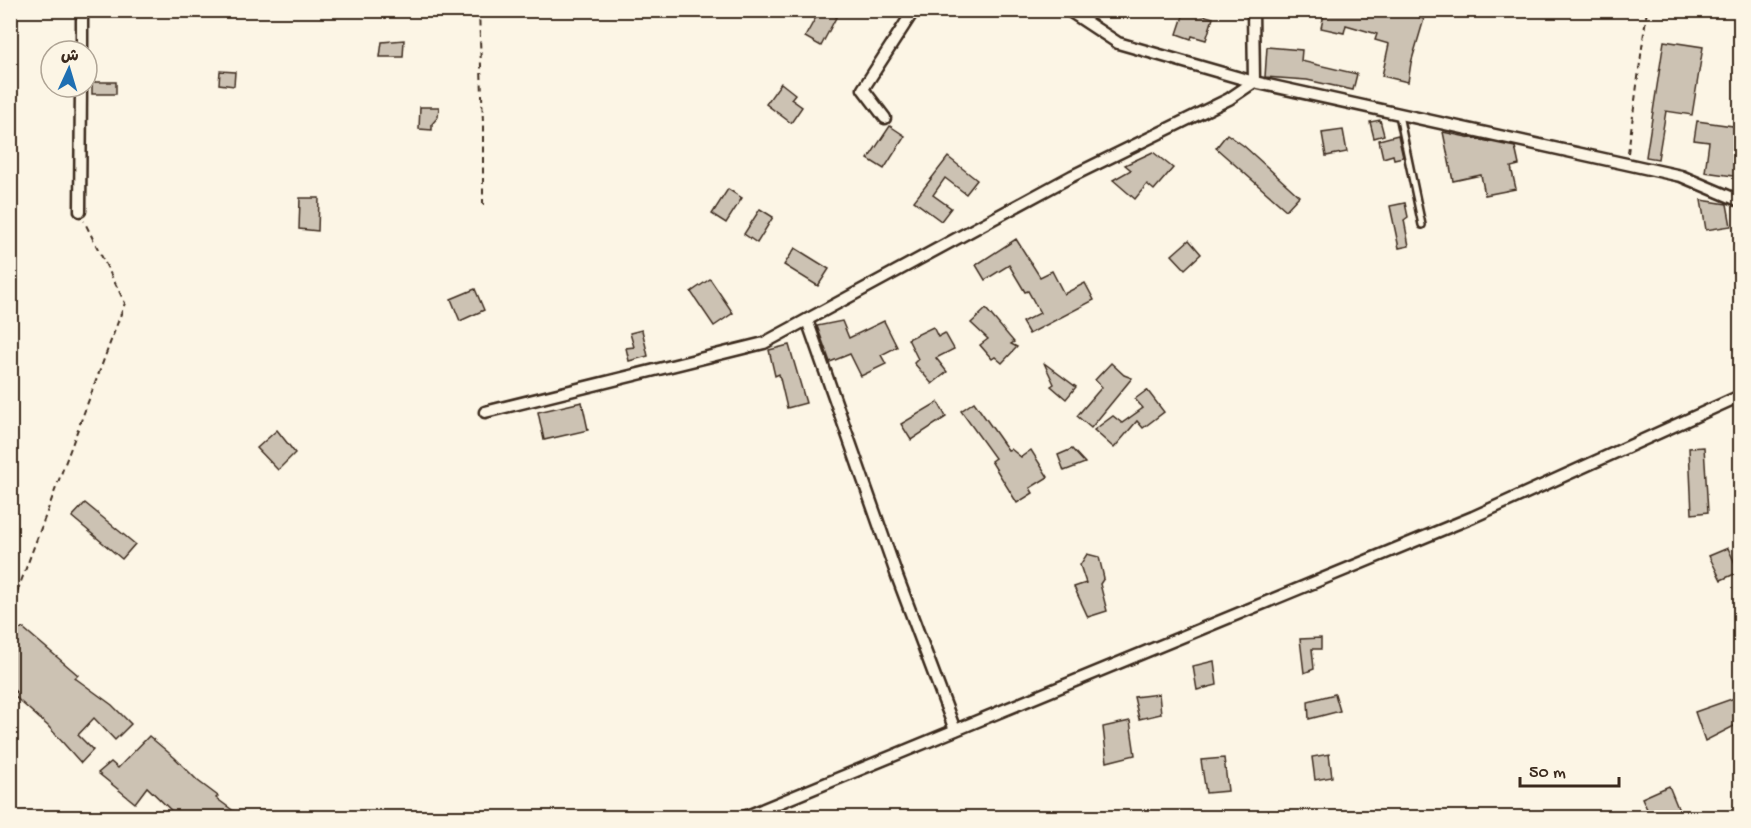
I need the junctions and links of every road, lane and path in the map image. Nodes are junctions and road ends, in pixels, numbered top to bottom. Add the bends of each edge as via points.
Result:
1 (82, 10) edge
2 (479, 10) edge
3 (914, 10) edge
4 (1068, 10) edge
5 (1253, 10) edge
6 (1647, 10) edge
7 (82, 39) edge
8 (1254, 82) junction
9 (81, 99) edge
10 (1399, 115) junction
11 (885, 118) dead end
12 (1626, 164) junction
13 (1740, 201) edge
14 (483, 208) dead end
15 (80, 211) joint
16 (1422, 225) dead end
17 (807, 320) junction
18 (1740, 396) edge
19 (485, 412) dead end
20 (10, 611) edge
21 (955, 730) junction
22 (741, 818) edge

1 - 7 street
2 - 14 path
3 - 11 street via 863,89
4 - 8 street via 1118,44
5 - 8 street
6 - 12 path
8 - 10 street
8 - 17 street
9 - 15 street
10 - 12 street
10 - 16 lane
12 - 13 street via 1681,176
15 - 20 path via 125,303
17 - 19 street via 764,343
17 - 21 street
18 - 21 street via 1473,517
21 - 22 street

